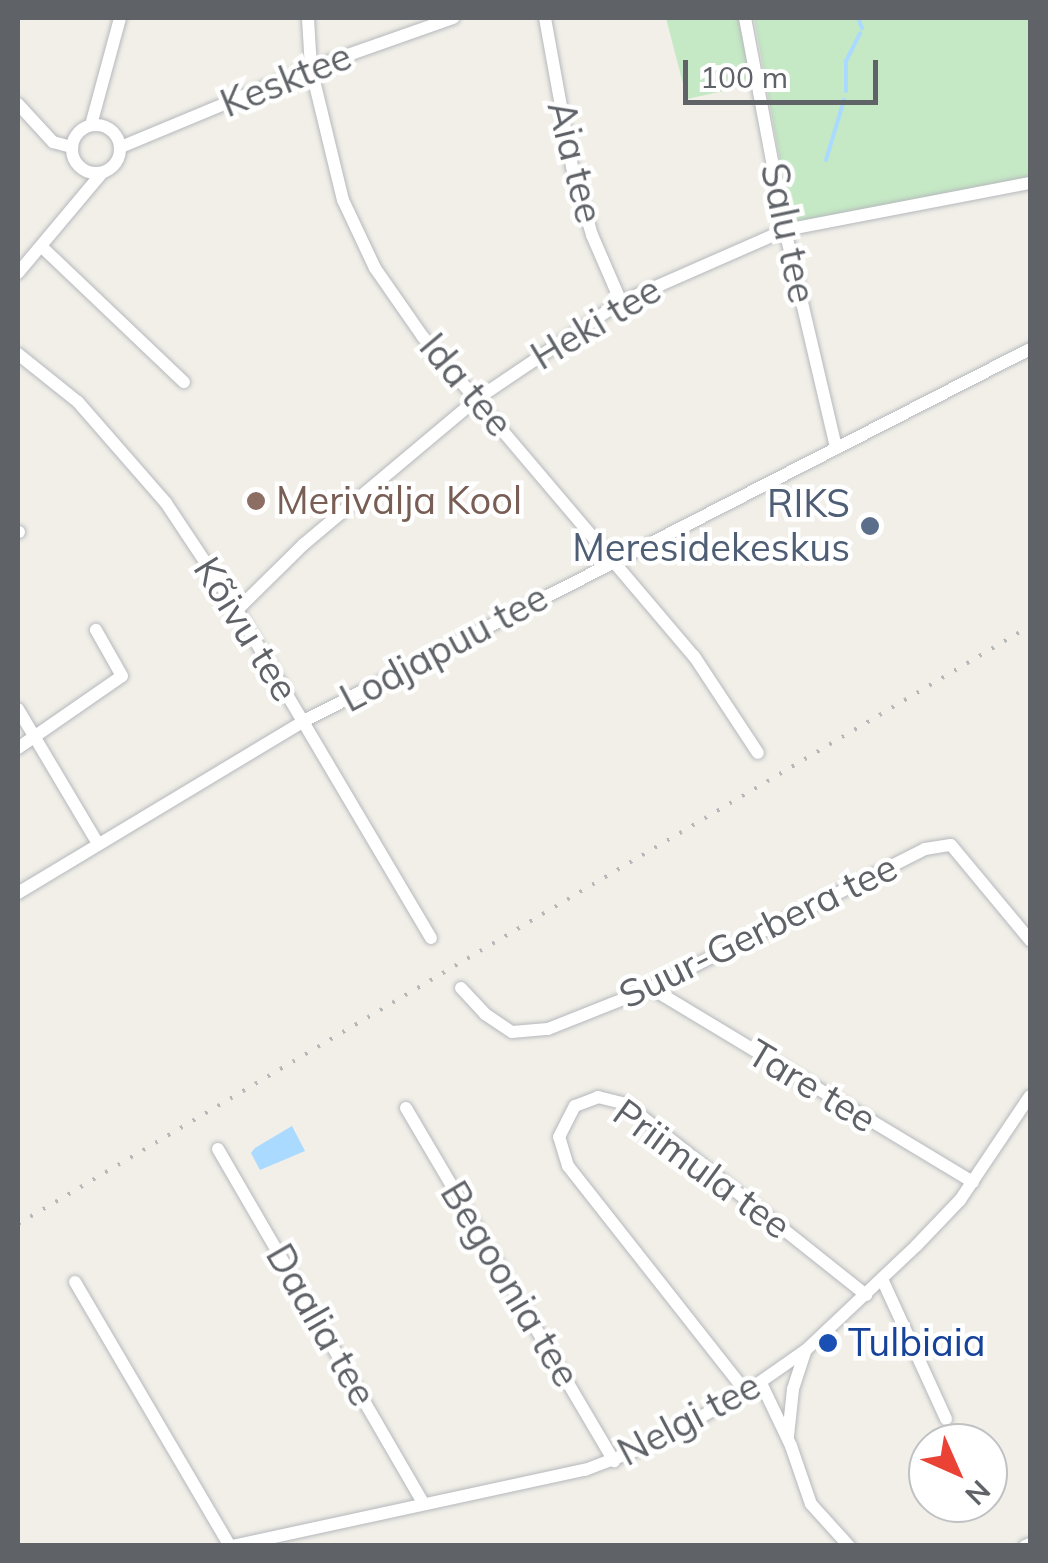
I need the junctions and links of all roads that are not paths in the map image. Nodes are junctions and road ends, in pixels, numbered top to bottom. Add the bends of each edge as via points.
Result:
1 (120, 18) edge
2 (308, 18) edge
3 (453, 18) edge
4 (545, 18) edge
5 (745, 18) edge
6 (311, 68) junction
7 (18, 104) edge
8 (91, 125) junction
9 (72, 147) junction
10 (120, 147) junction
11 (102, 173) junction
12 (1030, 183) edge
13 (786, 230) junction
14 (42, 247) junction
15 (18, 273) edge
16 (621, 302) junction
17 (1030, 350) edge
18 (18, 354) edge
19 (184, 382) dead end
20 (477, 399) junction
21 (836, 448) junction
22 (614, 560) junction
23 (238, 610) junction
24 (96, 630) dead end
25 (18, 709) edge
26 (304, 722) junction
27 (35, 738) junction
28 (18, 748) edge
29 (758, 753) dead end
30 (98, 844) junction
31 (18, 893) edge
32 (431, 938) dead end
33 (1030, 940) edge
34 (461, 988) dead end
35 (651, 988) junction
36 (1030, 1096) edge
37 (406, 1108) dead end
38 (218, 1149) dead end
39 (973, 1182) junction
40 (882, 1279) junction
41 (75, 1282) dead end
42 (866, 1295) junction
43 (806, 1350) junction
44 (761, 1383) junction
45 (746, 1392) junction
46 (946, 1419) dead end
47 (788, 1438) junction
48 (614, 1460) junction
49 (423, 1502) junction
50 (840, 1543) edge
51 (231, 1546) edge

1 - 8 street
2 - 6 street, Ida tee
3 - 6 street, Kesktee
4 - 16 street, Aia tee via 572,168
5 - 13 street, Salu tee
6 - 10 street, Kesktee
6 - 20 street, Ida tee via 344,200 375,268
7 - 9 street via 53,142
8 - 9 street via 78,132
8 - 10 street via 113,130
9 - 11 street via 80,168
10 - 11 street via 115,165
11 - 14 street
12 - 13 street, Heki tee
13 - 16 street, Heki tee
13 - 21 street, Salu tee
14 - 15 street
14 - 19 street
16 - 20 street, Heki tee
17 - 21 street, Lodjapuu tee
18 - 23 street, Kõivu tee via 78,402 166,503
20 - 22 street, Ida tee
20 - 23 street, Heki tee via 282,563
21 - 22 street, Lodjapuu tee
22 - 26 street, Lodjapuu tee
22 - 29 street, Ida tee via 694,656
23 - 26 street, Kõivu tee
24 - 27 street via 122,676
25 - 27 street
26 - 30 street, Lodjapuu tee
26 - 32 street, Kõivu tee
27 - 28 street
27 - 30 street
30 - 31 street, Lodjapuu tee
33 - 35 street, Suur-Gerbera tee via 951,845 925,849
34 - 35 street, Suur-Gerbera tee via 512,1032 548,1029
35 - 39 street, Tare tee
36 - 39 street, Nelgi tee
37 - 48 street, Begoonia tee
38 - 49 street, Daalia tee
39 - 40 street, Nelgi tee
40 - 42 street, Nelgi tee
40 - 46 street
41 - 51 street
42 - 43 street, Nelgi tee
42 - 45 street, Priimula tee via 626,1104 598,1097 575,1106 559,1137 568,1166
43 - 44 street, Nelgi tee
43 - 47 street
44 - 45 street, Nelgi tee
44 - 47 street
45 - 48 street, Nelgi tee
47 - 50 street via 811,1504
48 - 49 street, Nelgi tee
49 - 51 street, Nelgi tee

